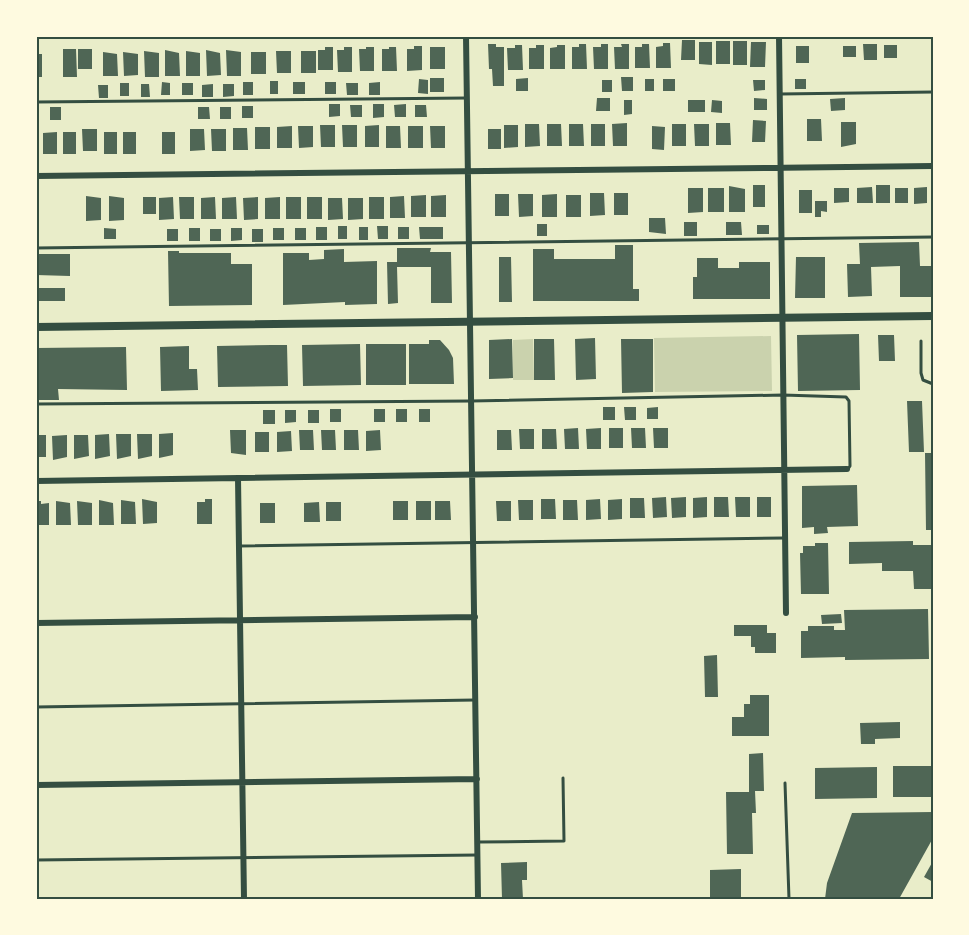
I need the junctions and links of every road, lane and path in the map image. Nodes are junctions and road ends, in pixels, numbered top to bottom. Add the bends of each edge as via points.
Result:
1 (466, 36) edge
2 (779, 36) edge
3 (933, 92) edge
4 (780, 94) junction
5 (467, 98) junction
6 (36, 102) edge
7 (933, 166) edge
8 (781, 168) junction
9 (468, 171) junction
10 (36, 176) edge
11 (933, 237) edge
12 (782, 239) junction
13 (469, 243) junction
14 (36, 248) edge
15 (933, 316) edge
16 (782, 318) junction
17 (470, 322) junction
18 (36, 327) edge
19 (921, 341) dead end
20 (933, 384) edge
21 (783, 395) junction
22 (471, 400) junction
23 (36, 404) edge
24 (847, 470) joint
25 (784, 471) junction
26 (472, 475) junction
27 (238, 478) junction
28 (36, 481) edge
29 (785, 538) junction
30 (474, 543) junction
31 (239, 546) junction
32 (786, 613) dead end
33 (475, 617) junction
34 (240, 620) junction
35 (36, 623) edge
36 (476, 700) junction
37 (241, 703) junction
38 (36, 707) edge
39 (563, 778) dead end
40 (477, 779) junction
41 (242, 782) junction
42 (785, 783) dead end
43 (36, 785) edge
44 (478, 842) junction
45 (478, 855) junction
46 (243, 859) junction
47 (36, 860) edge
48 (244, 899) edge
49 (478, 899) edge
50 (789, 899) edge

1 - 5 street
2 - 4 street
3 - 4 lane
4 - 8 street
5 - 6 lane
5 - 9 street
7 - 8 street
8 - 9 street
8 - 12 street
9 - 10 street
9 - 13 street
11 - 12 lane
12 - 13 lane
12 - 16 street
13 - 14 lane
13 - 17 street
15 - 16 main road
16 - 17 main road
16 - 21 street
17 - 18 main road
17 - 22 street
19 - 20 lane via 921,373 923,380
21 - 22 lane
21 - 24 lane via 846,397 850,466
21 - 25 street
22 - 23 lane
22 - 26 street
24 - 25 street
25 - 26 street
25 - 29 street
26 - 27 street
26 - 30 street
27 - 28 street
27 - 31 street
29 - 30 lane
29 - 32 street
30 - 31 lane
30 - 33 street
31 - 34 street
33 - 34 street
33 - 36 street
34 - 35 street
34 - 37 street
36 - 37 lane
36 - 40 street
37 - 38 lane
37 - 41 street
39 - 44 lane via 564,841
40 - 41 street
40 - 44 street
41 - 43 street
41 - 46 street
42 - 50 lane
44 - 45 street
45 - 46 lane
45 - 49 street
46 - 47 lane
46 - 48 street

